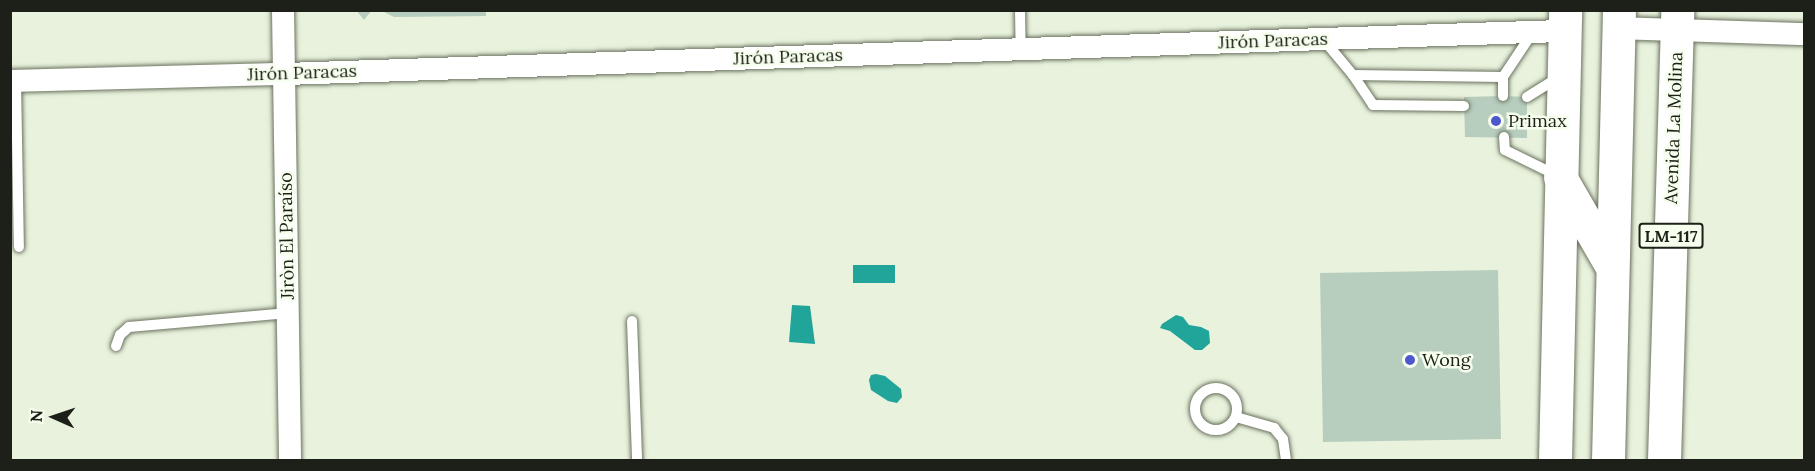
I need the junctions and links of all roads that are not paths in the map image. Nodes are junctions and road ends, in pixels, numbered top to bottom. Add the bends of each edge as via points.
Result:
1 (283, 10) edge
2 (1020, 10) edge
3 (1619, 19) edge
4 (1677, 20) edge
5 (1559, 21) edge
6 (1804, 34) edge
7 (1323, 39) junction
8 (1022, 49) junction
9 (285, 74) junction
10 (1564, 74) junction
11 (1353, 75) junction
12 (1503, 76) junction
13 (13, 81) edge
14 (1503, 96) dead end
15 (1527, 97) dead end
16 (1464, 106) dead end
17 (1504, 137) dead end
18 (1560, 177) junction
19 (19, 247) dead end
20 (1612, 267) junction
21 (288, 314) junction
22 (632, 321) dead end
23 (116, 345) dead end
24 (1236, 417) dead end
25 (291, 460) edge
26 (637, 460) edge
27 (1286, 460) edge
28 (1555, 460) edge
29 (1608, 460) edge
30 (1664, 460) edge

1 - 9 street, Jiròn El Paraíso
2 - 8 lane
3 - 4 street
3 - 20 main road, LM-117
4 - 6 street
4 - 30 main road, Avenida La Molina / LM-117
5 - 7 street, Jirón Paracas
5 - 10 main road
5 - 12 lane
7 - 8 street, Jirón Paracas
7 - 11 lane
8 - 9 street, Jirón Paracas
9 - 13 street, Jirón Paracas
9 - 21 street, Jiròn El Paraíso
10 - 15 lane
10 - 18 main road
11 - 12 lane
11 - 16 lane via 1373,105
12 - 14 lane
13 - 19 lane
17 - 18 lane via 1505,150
18 - 20 main road
18 - 28 main road
20 - 29 main road, LM-117
21 - 23 lane via 129,327 120,334
21 - 25 street, Jiròn El Paraíso
22 - 26 lane
24 - 27 lane via 1274,429 1283,439

